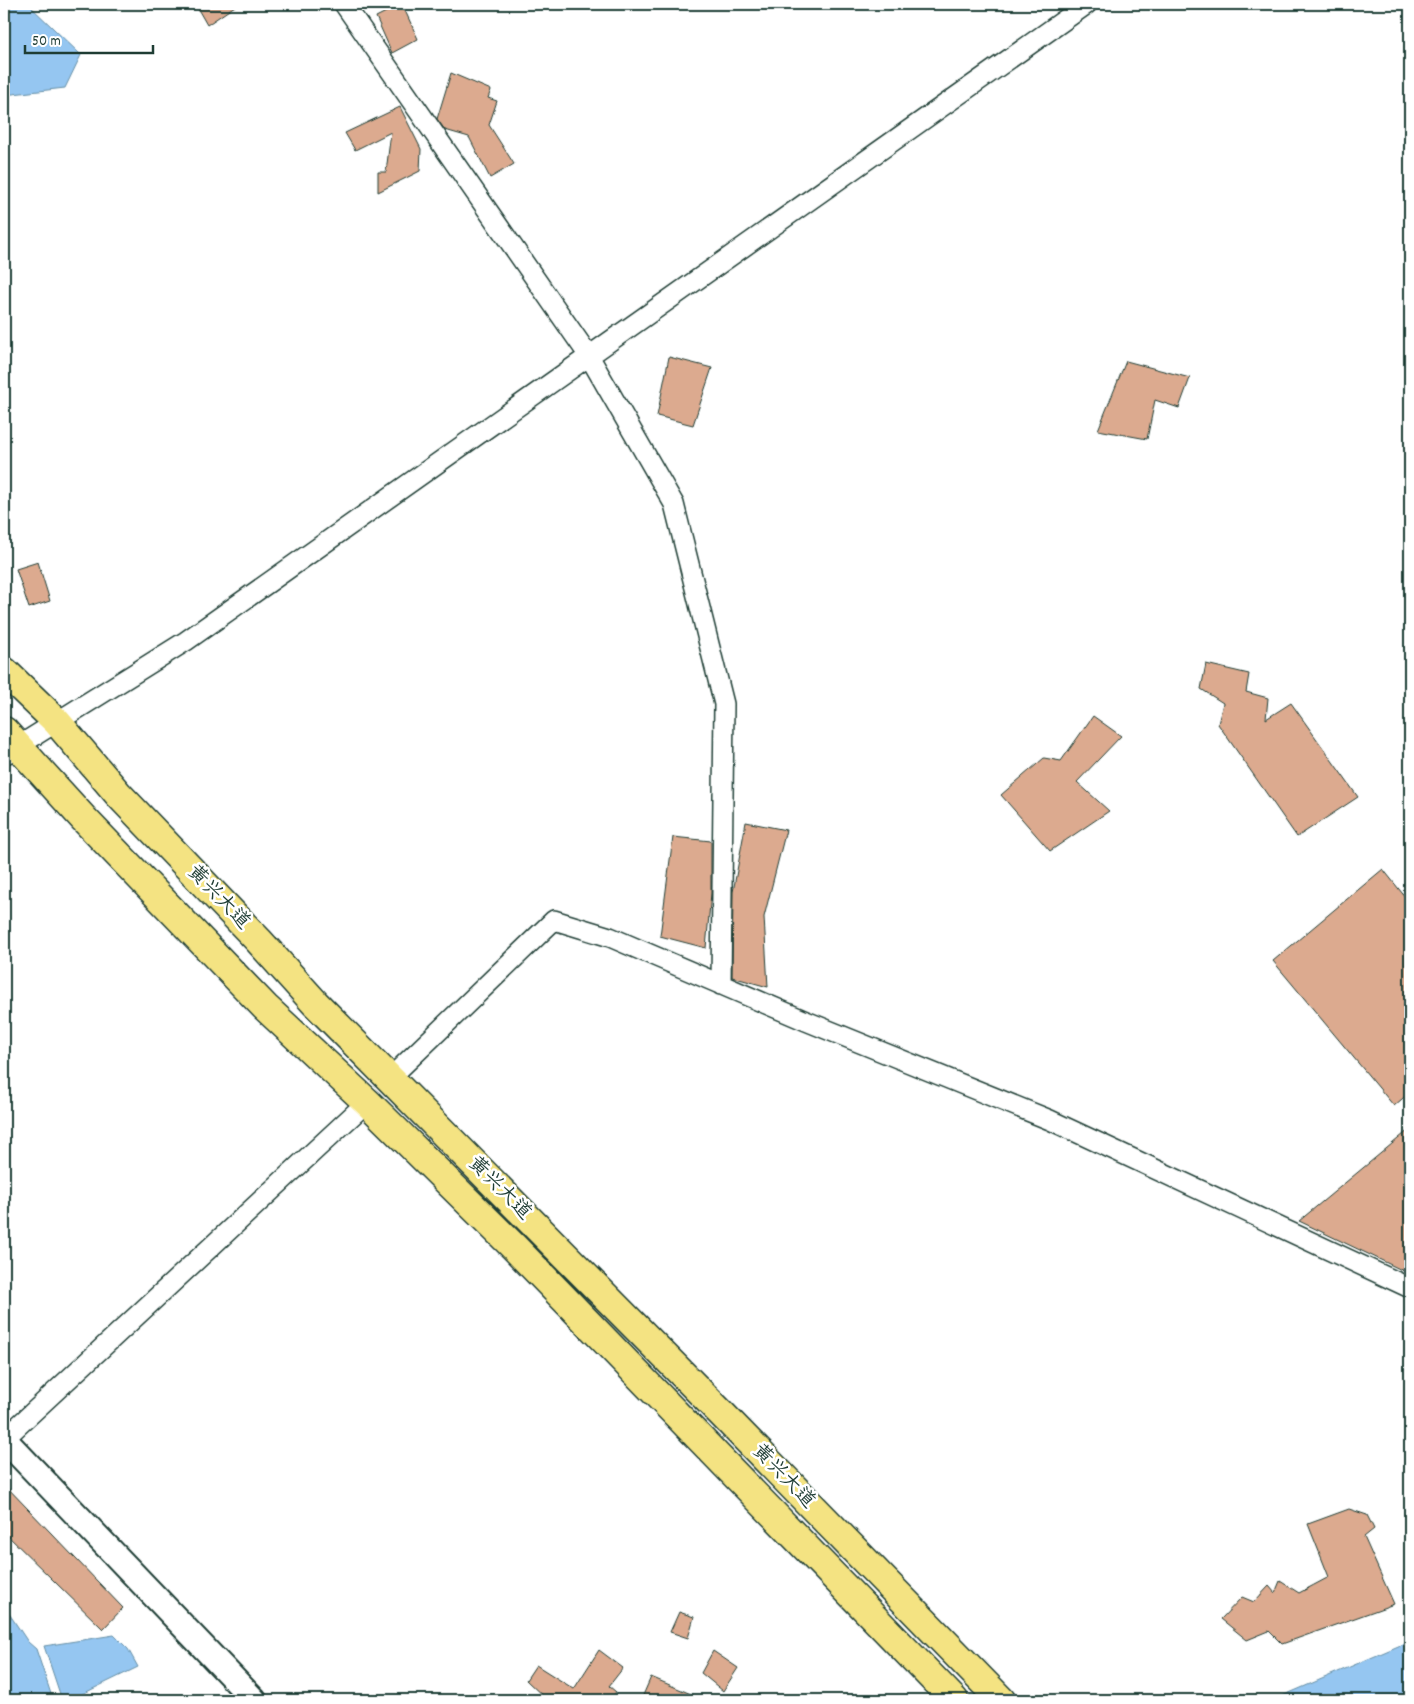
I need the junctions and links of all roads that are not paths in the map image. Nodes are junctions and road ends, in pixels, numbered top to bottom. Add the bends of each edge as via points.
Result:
1 (344, 4) edge
2 (1087, 4) edge
3 (589, 356) junction
4 (4, 671) edge
5 (57, 722) junction
6 (8, 744) edge
7 (170, 847) junction
8 (140, 876) junction
9 (721, 984) junction
10 (390, 1078) junction
11 (367, 1102) junction
12 (1410, 1288) edge
13 (4, 1439) edge
14 (254, 1700) edge
15 (954, 1700) edge
16 (1002, 1700) edge

1 - 3 street
2 - 3 street
3 - 5 street via 186,641
3 - 9 street via 674,504 724,704
4 - 5 highway, 黄兴大道
5 - 6 street
5 - 7 highway, 黄兴大道
6 - 8 highway, 黄兴大道
7 - 8 highway via 153,841 139,845 133,860
7 - 10 highway, 黄兴大道 via 315,1003
8 - 11 highway, 黄兴大道 via 265,1007
9 - 10 street via 610,938 554,920
9 - 12 street via 1050,1120
10 - 16 highway, 黄兴大道
11 - 13 street
11 - 15 highway, 黄兴大道 via 521,1254
13 - 14 street

